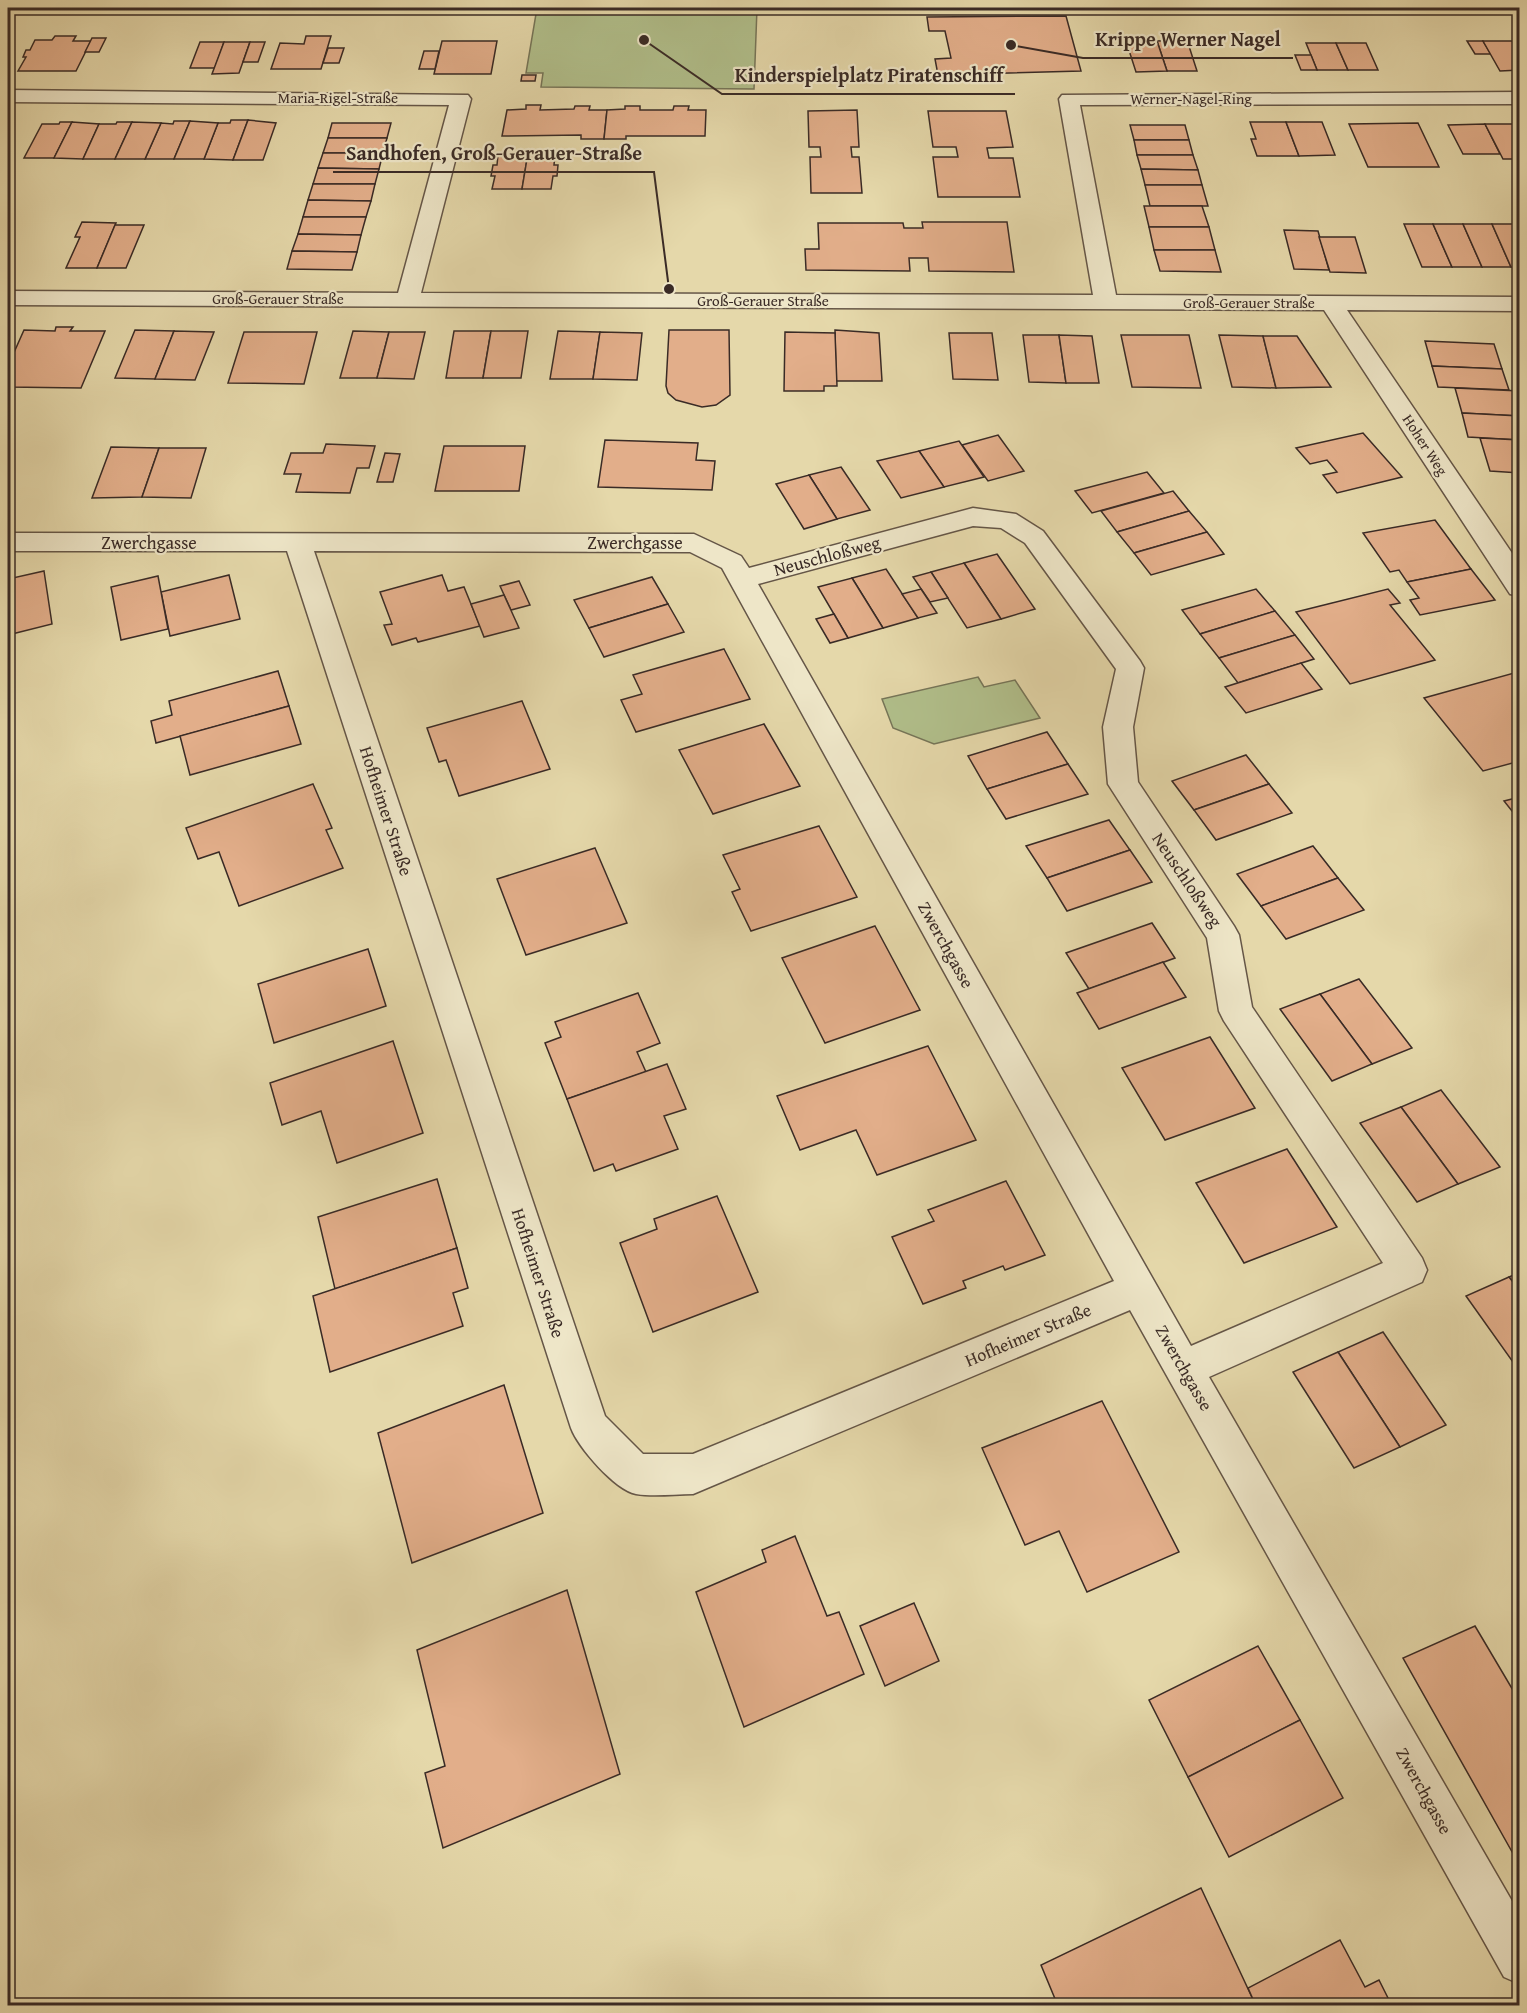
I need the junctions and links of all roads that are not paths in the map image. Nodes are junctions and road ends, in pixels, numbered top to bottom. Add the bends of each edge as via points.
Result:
1 (8, 96) edge
2 (1520, 98) edge
3 (8, 298) edge
4 (408, 300) junction
5 (1106, 302) junction
6 (1331, 303) junction
7 (1520, 304) edge
8 (8, 542) edge
9 (298, 544) junction
10 (743, 579) junction
11 (1520, 587) edge
12 (1138, 1288) junction
13 (1185, 1368) junction
14 (1520, 1961) edge

1 - 4 street, Maria-Rigel-Straße via 461,99
2 - 5 street, Werner-Nagel-Ring via 1069,99
3 - 4 street, Groß-Gerauer Straße
4 - 5 street, Groß-Gerauer Straße
5 - 6 street, Groß-Gerauer Straße
6 - 7 street, Groß-Gerauer Straße
6 - 11 street, Hoher Weg
8 - 9 street, Zwerchgasse
9 - 10 street, Zwerchgasse via 694,543 732,562
9 - 12 street, Hofheimer Straße via 590,1428 635,1474 693,1474
10 - 12 street, Zwerchgasse
10 - 13 street, Neuschloßweg via 973,517 1007,520 1034,537 1130,669 1118,727 1123,784 1223,935 1236,1011 1409,1270
12 - 13 street, Zwerchgasse
13 - 14 street, Zwerchgasse

